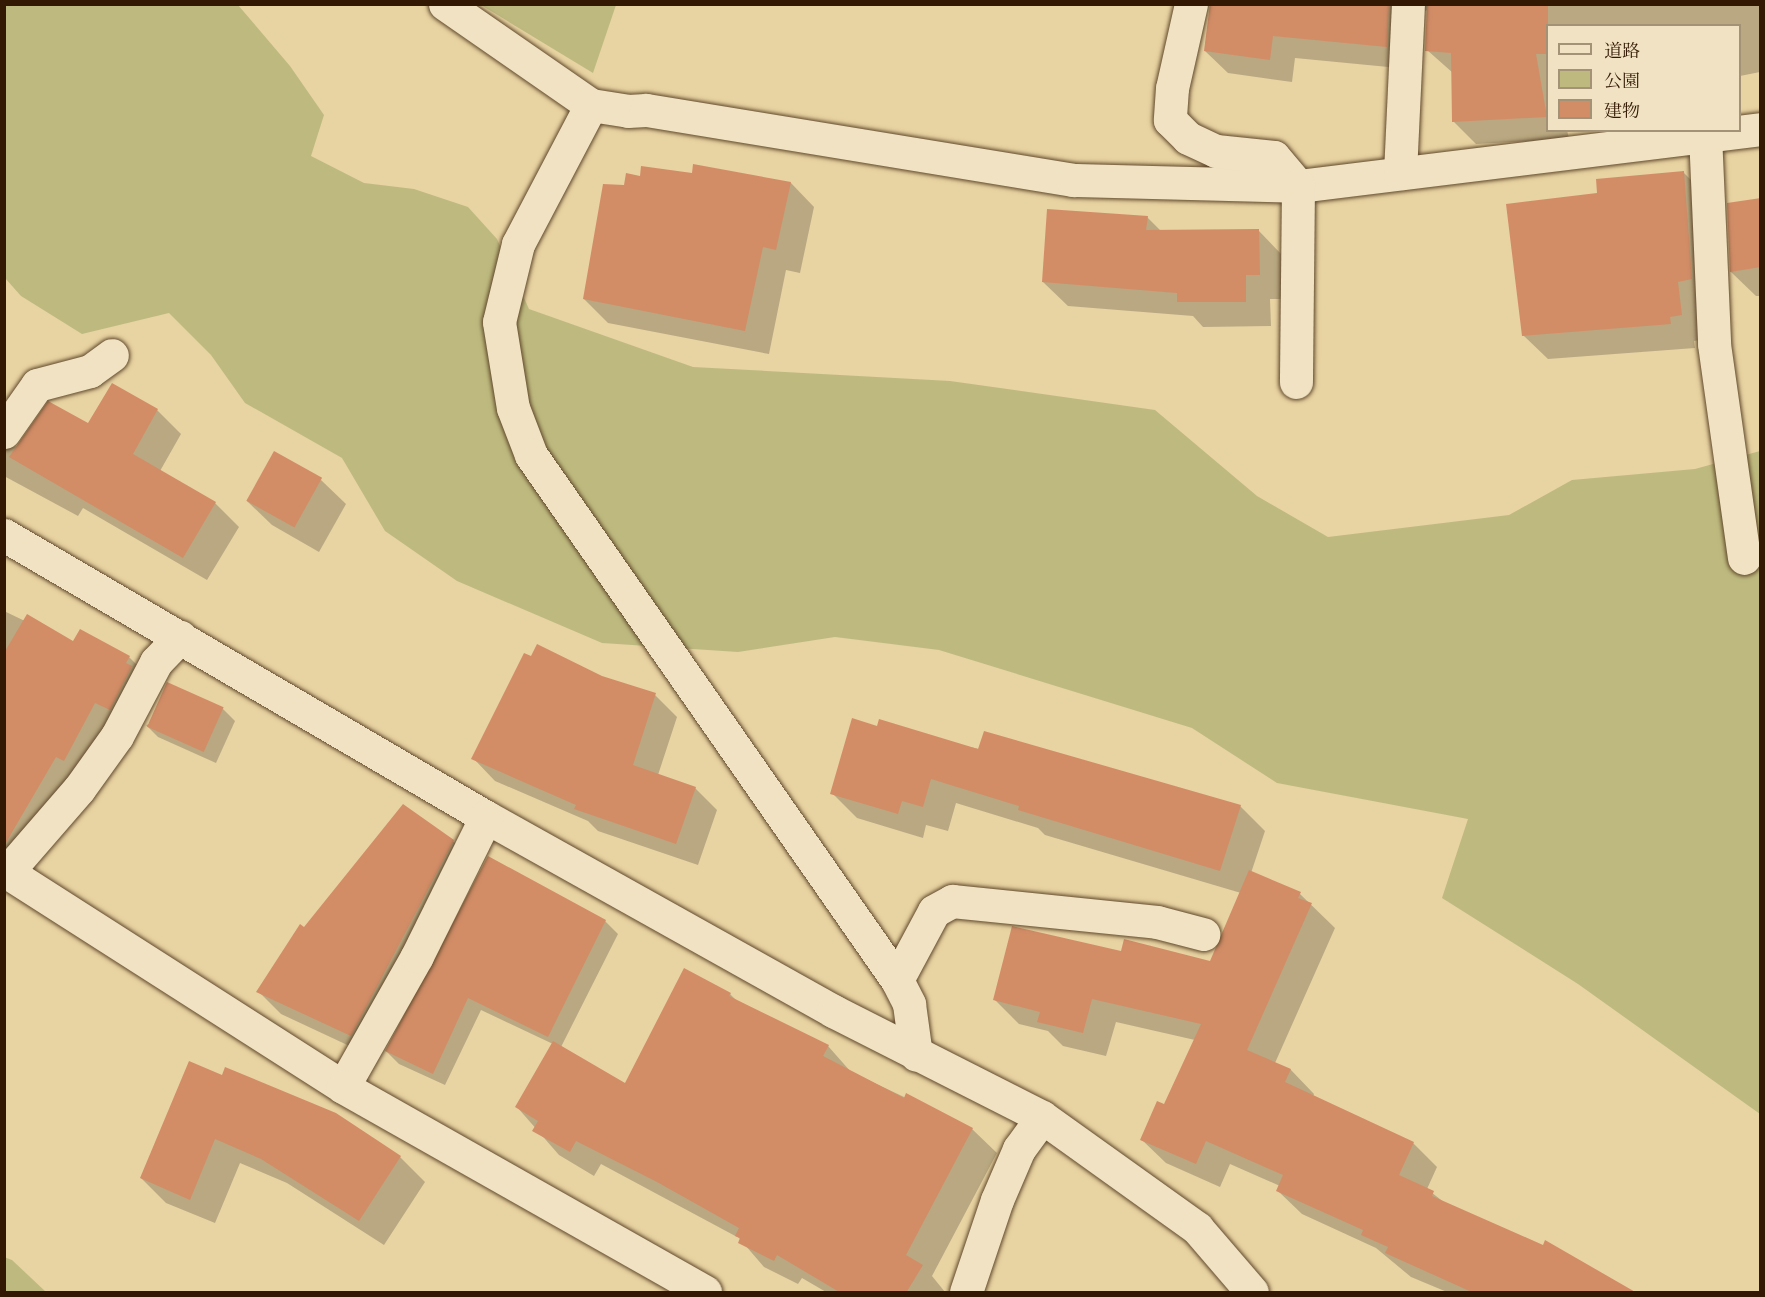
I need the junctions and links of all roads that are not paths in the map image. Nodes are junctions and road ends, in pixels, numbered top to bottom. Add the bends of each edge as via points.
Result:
1 (445, 4) edge
2 (1191, 4) edge
3 (1408, 4) edge
4 (591, 105) junction
5 (1761, 129) edge
6 (1741, 131) edge
7 (1727, 132) edge
8 (1705, 134) junction
9 (1400, 173) junction
10 (1298, 186) junction
11 (112, 355) dead end
12 (1296, 382) dead end
13 (4, 432) edge
14 (4, 535) edge
15 (1744, 558) dead end
16 (180, 637) junction
17 (486, 817) junction
18 (6, 871) edge
19 (1203, 934) dead end
20 (897, 980) junction
21 (916, 1055) junction
22 (342, 1087) junction
23 (1042, 1117) junction
24 (705, 1293) edge
25 (966, 1293) edge
26 (1252, 1293) edge

1 - 4 street
2 - 10 street via 1172,88 1170,120 1188,138 1215,151 1274,157
3 - 9 street
4 - 10 street via 646,110 1073,180
4 - 20 street via 518,244 499,322 513,408 531,455
5 - 6 street
7 - 8 street
8 - 9 street
8 - 15 street via 1714,344
9 - 10 street
10 - 12 street
11 - 13 street via 90,371 38,385
14 - 16 street
16 - 17 street
16 - 18 street via 156,662 117,736 79,789
17 - 21 street
17 - 22 street via 417,956
18 - 22 street
19 - 20 street via 1158,922 952,901 934,911
20 - 21 street via 909,1004
21 - 23 street
22 - 24 street
23 - 25 street via 1019,1149
23 - 26 street via 1197,1228

